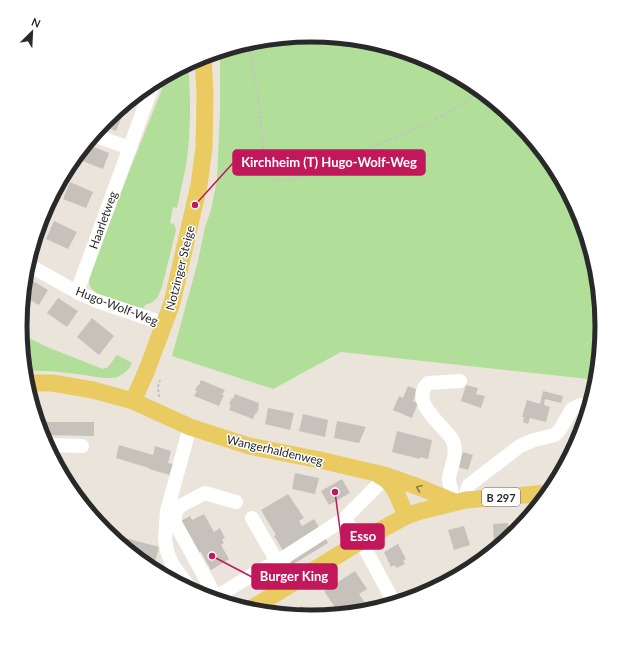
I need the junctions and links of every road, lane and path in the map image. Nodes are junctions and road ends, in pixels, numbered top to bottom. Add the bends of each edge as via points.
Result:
1 (249, 49) edge
2 (203, 63) edge
3 (150, 92) edge
4 (476, 95) edge
5 (99, 137) edge
6 (130, 148) junction
7 (33, 267) edge
8 (77, 292) junction
9 (165, 324) junction
10 (460, 381) dead end
11 (33, 383) edge
12 (133, 401) junction
13 (583, 405) edge
14 (190, 428) junction
15 (53, 445) edge
16 (82, 446) dead end
17 (361, 470) junction
18 (385, 478) junction
19 (540, 494) edge
20 (460, 501) junction
21 (236, 502) dead end
22 (406, 516) junction
23 (252, 518) dead end
24 (344, 519) junction
25 (360, 541) junction
26 (277, 562) junction
27 (184, 581) edge
28 (290, 584) junction
29 (212, 592) edge
30 (220, 595) edge
31 (390, 595) dead end
32 (257, 605) edge

1 - 4 path via 259,102 267,171 274,178 286,181 420,127
2 - 9 main road, Notzinger Steige via 204,148 199,185
3 - 6 street, Haarletweg
5 - 6 street
6 - 8 street, Haarletweg
7 - 8 street, Hugo-Wolf-Weg
8 - 9 street, Hugo-Wolf-Weg
9 - 12 main road, Notzinger Steige
10 - 20 street via 428,383 422,395 423,403 453,440 455,451 449,480
11 - 12 main road, Wangerhaldenweg via 52,383 93,390
12 - 14 main road, Wangerhaldenweg
13 - 20 street via 572,409 555,435 520,446 469,485
14 - 17 main road, Wangerhaldenweg via 250,446
14 - 27 street via 167,511 165,539 172,564
15 - 16 street
17 - 18 main road, Wangerhaldenweg
20 -> 17 main road, Wangerhaldenweg via 384,475
18 - 22 main road via 394,488
18 - 24 street
19 - 20 main road, B 297
20 - 22 main road, B 297
21 - 29 street via 205,493 180,506 175,513 175,523
22 - 25 main road, B 297
23 - 26 street
24 - 25 street
24 - 26 street
25 - 28 main road, B 297
25 - 31 street
26 - 28 street
26 - 30 street
28 - 32 main road, B 297

